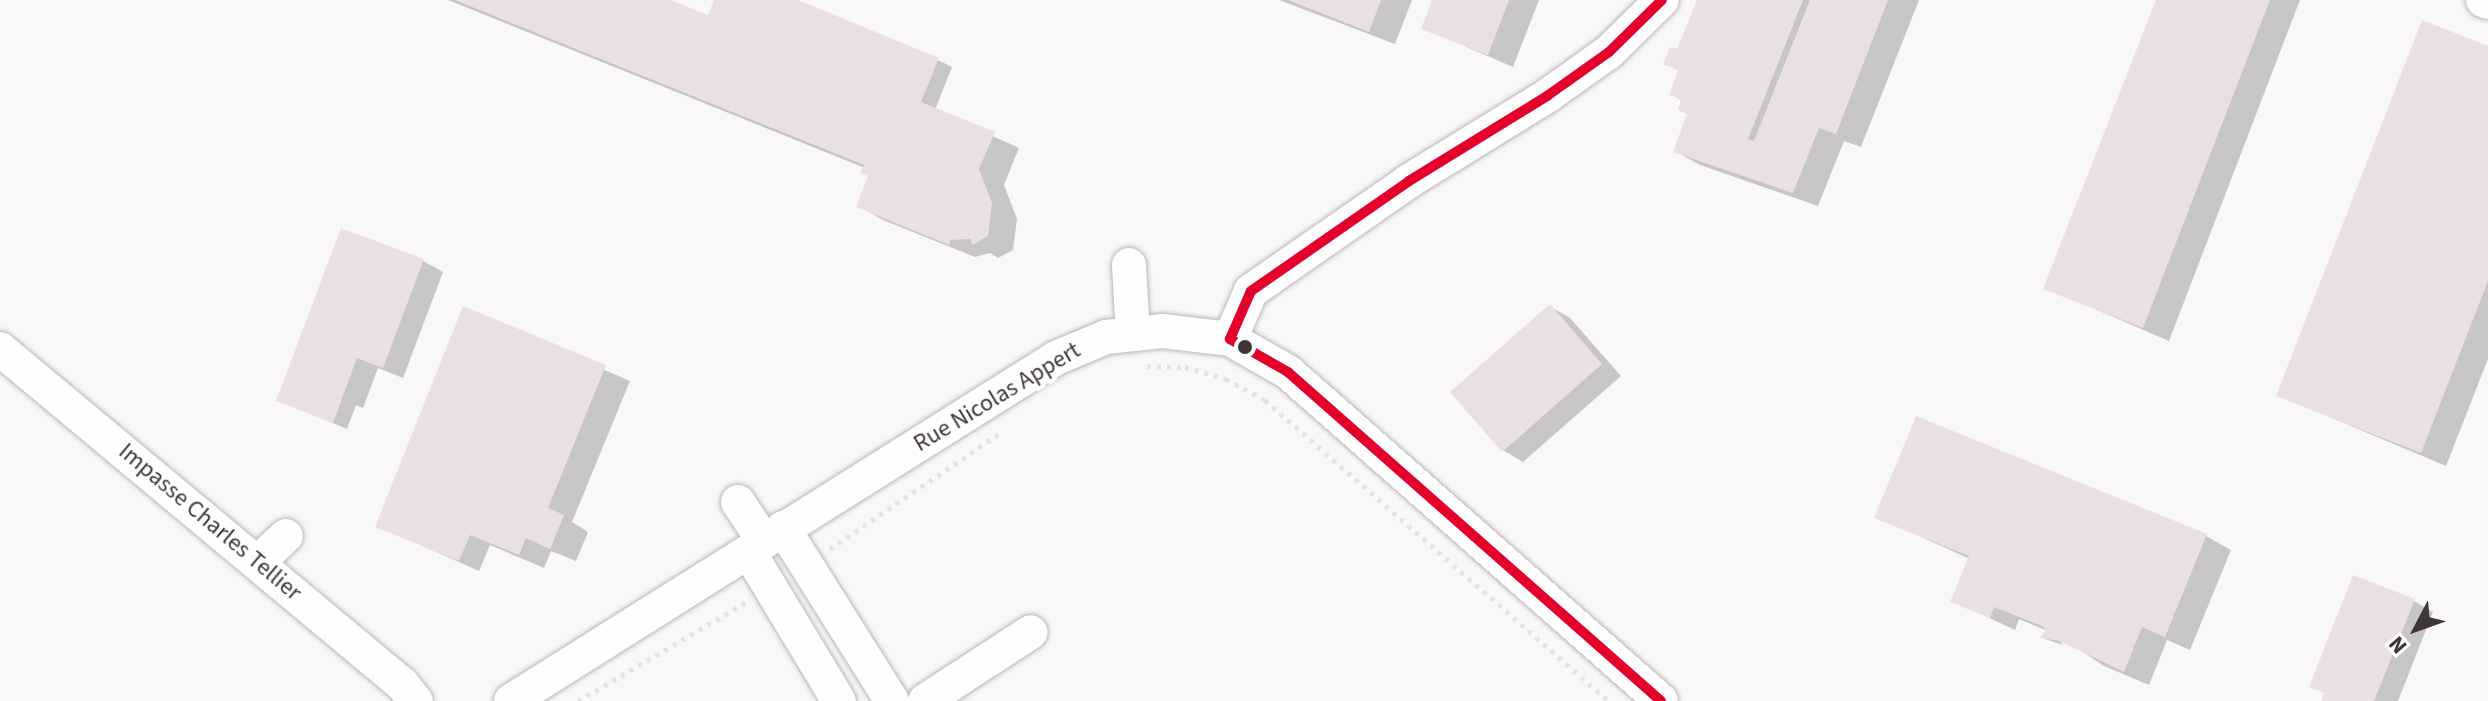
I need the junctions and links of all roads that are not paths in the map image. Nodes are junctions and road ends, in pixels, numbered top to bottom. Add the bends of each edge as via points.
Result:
1 (1662, 0) edge
2 (1129, 265) dead end
3 (1230, 339) junction
4 (0, 349) edge
5 (1138, 350) junction
6 (738, 502) dead end
7 (286, 536) dead end
8 (765, 541) junction
9 (258, 562) junction
10 (1031, 632) dead end
11 (1653, 700) edge
12 (416, 701) edge
13 (511, 701) edge
14 (839, 701) edge
15 (892, 701) edge
16 (925, 701) edge

1 - 3 street via 1609,52 1547,96 1430,167 1251,291
2 - 5 street
3 - 5 street, Rue Nicolas Appert via 1162,331
3 - 11 street, Rue Nicolas Appert via 1288,372
4 - 9 street, Impasse Charles Tellier
5 - 8 street, Rue Nicolas Appert via 1079,345
6 - 8 street
7 - 9 street
8 - 13 street, Rue Nicolas Appert
8 - 14 street via 769,588
8 - 15 street via 805,566
9 - 12 street, Impasse Charles Tellier
10 - 16 street

